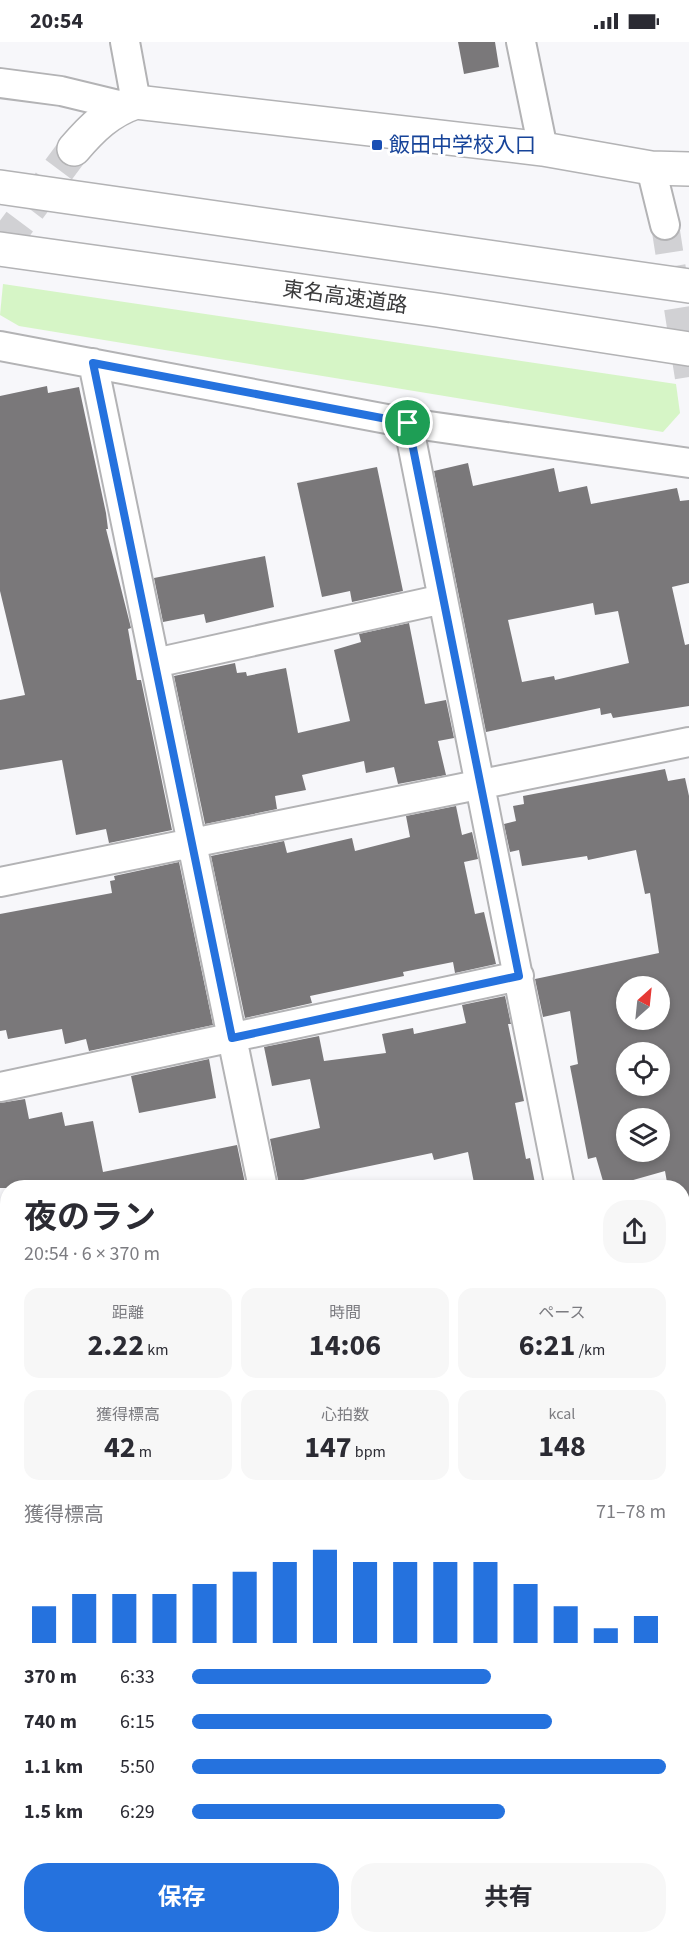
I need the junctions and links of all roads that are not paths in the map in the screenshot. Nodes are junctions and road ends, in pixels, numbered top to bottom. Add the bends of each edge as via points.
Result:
1 (125, 42) edge
2 (521, 42) edge
3 (0, 83) edge
4 (130, 104) junction
5 (74, 149) tunnel mouth
6 (543, 149) junction
7 (651, 168) junction
8 (689, 169) edge
9 (0, 187) edge
10 (665, 225) tunnel mouth
11 (0, 249) edge
12 (689, 286) edge
13 (0, 346) edge
14 (689, 349) edge
15 (93, 363) junction
16 (408, 423) junction
17 (689, 463) edge
18 (443, 599) junction
19 (154, 663) junction
20 (689, 742) edge
21 (480, 785) junction
22 (192, 843) junction
23 (0, 882) edge
24 (519, 976) junction
25 (232, 1038) junction
26 (0, 1087) edge
27 (261, 1180) edge
28 (558, 1180) edge

1 - 4 street
2 - 6 street
3 - 4 street
4 - 5 main road via 95,124
4 - 6 main road
6 - 7 main road
7 - 8 main road
7 - 10 street
9 - 12 main road
11 - 14 main road, 東名高速道路
13 - 15 street
15 - 16 street
15 - 19 street
16 - 17 street
16 - 18 street
18 - 19 street
18 - 21 street
19 - 22 street
20 - 21 street
21 - 22 street
21 - 24 street
22 - 23 street
22 - 25 street
24 - 25 street
24 - 28 street
25 - 26 street
25 - 27 street

